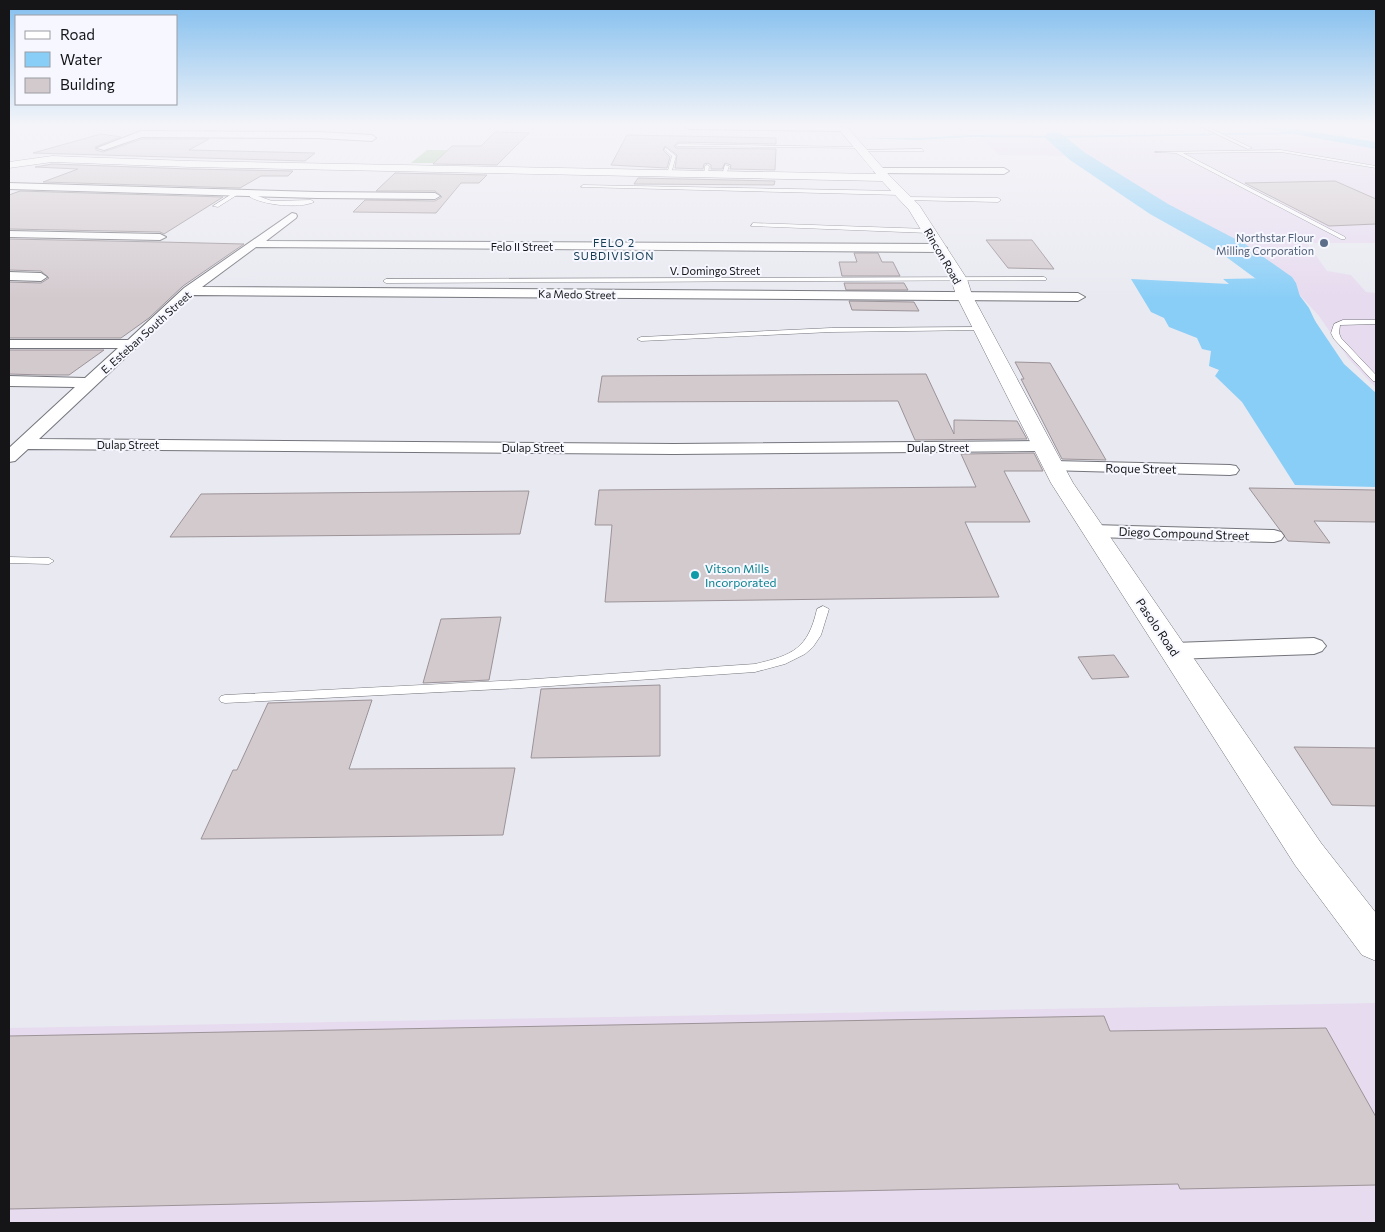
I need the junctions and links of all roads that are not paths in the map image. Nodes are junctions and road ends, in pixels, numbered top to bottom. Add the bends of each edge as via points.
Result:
1 (892, 184) edge
2 (1239, 184) edge
3 (9, 186) edge
4 (583, 186) dead end
5 (237, 193) junction
6 (252, 193) junction
7 (435, 196) dead end
8 (903, 196) junction
9 (998, 200) dead end
10 (310, 202) dead end
11 (216, 206) dead end
12 (292, 216) dead end
13 (753, 225) dead end
14 (929, 231) junction
15 (9, 234) edge
16 (160, 237) dead end
17 (1344, 238) dead end
18 (253, 244) junction
19 (941, 248) junction
20 (9, 276) edge
21 (41, 277) dead end
22 (1044, 279) dead end
23 (386, 282) dead end
24 (962, 287) junction
25 (189, 292) junction
26 (1078, 298) dead end
27 (1376, 322) edge
28 (982, 329) junction
29 (641, 339) dead end
30 (9, 344) edge
31 (132, 344) junction
32 (1376, 379) edge
33 (9, 381) edge
34 (91, 382) junction
35 (24, 444) junction
36 (1048, 456) junction
37 (9, 457) edge
38 (1230, 470) dead end
39 (1093, 531) junction
40 (1274, 536) dead end
41 (9, 560) edge
42 (49, 561) dead end
43 (823, 608) dead end
44 (1314, 646) dead end
45 (1174, 651) junction
46 (225, 699) dead end
47 (1376, 944) edge

1 - 8 street, Rincon Road
2 - 17 lane
3 - 5 street
4 - 8 lane
5 - 6 street
5 - 11 lane
6 - 7 street
6 - 10 lane via 256,199 265,201
8 - 9 lane
8 - 14 street, Rincon Road
12 - 18 street, E. Esteban South Street
13 - 14 lane
14 - 19 street, Rincon Road
15 - 16 street
18 - 19 street, Felo II Street
18 - 25 street, E. Esteban South Street
19 - 24 street, Rincon Road
20 - 21 street
22 - 24 lane, V. Domingo Street
23 - 24 lane, V. Domingo Street
24 - 25 street, Ka Medo Street
24 - 26 street, Ka Medo Street
24 - 28 street, Pasolo Road
25 - 31 street, E. Esteban South Street
27 - 32 lane via 1343,322 1337,324 1335,333
28 - 29 lane via 831,330
28 - 36 street, Pasolo Road
30 - 31 street
31 - 34 street, E. Esteban South Street
33 - 34 street
34 - 35 street, E. Esteban South Street
35 - 36 street, Dulap Street via 674,449
35 - 37 street, E. Esteban South Street
36 - 38 street, Roque Street
36 - 39 street, Pasolo Road
39 - 40 street, Diego Compound Street
39 - 45 street, Pasolo Road
41 - 42 lane
43 - 46 lane via 820,627 804,650 785,661 755,668
44 - 45 street
45 - 47 street, Pasolo Road via 1308,854

